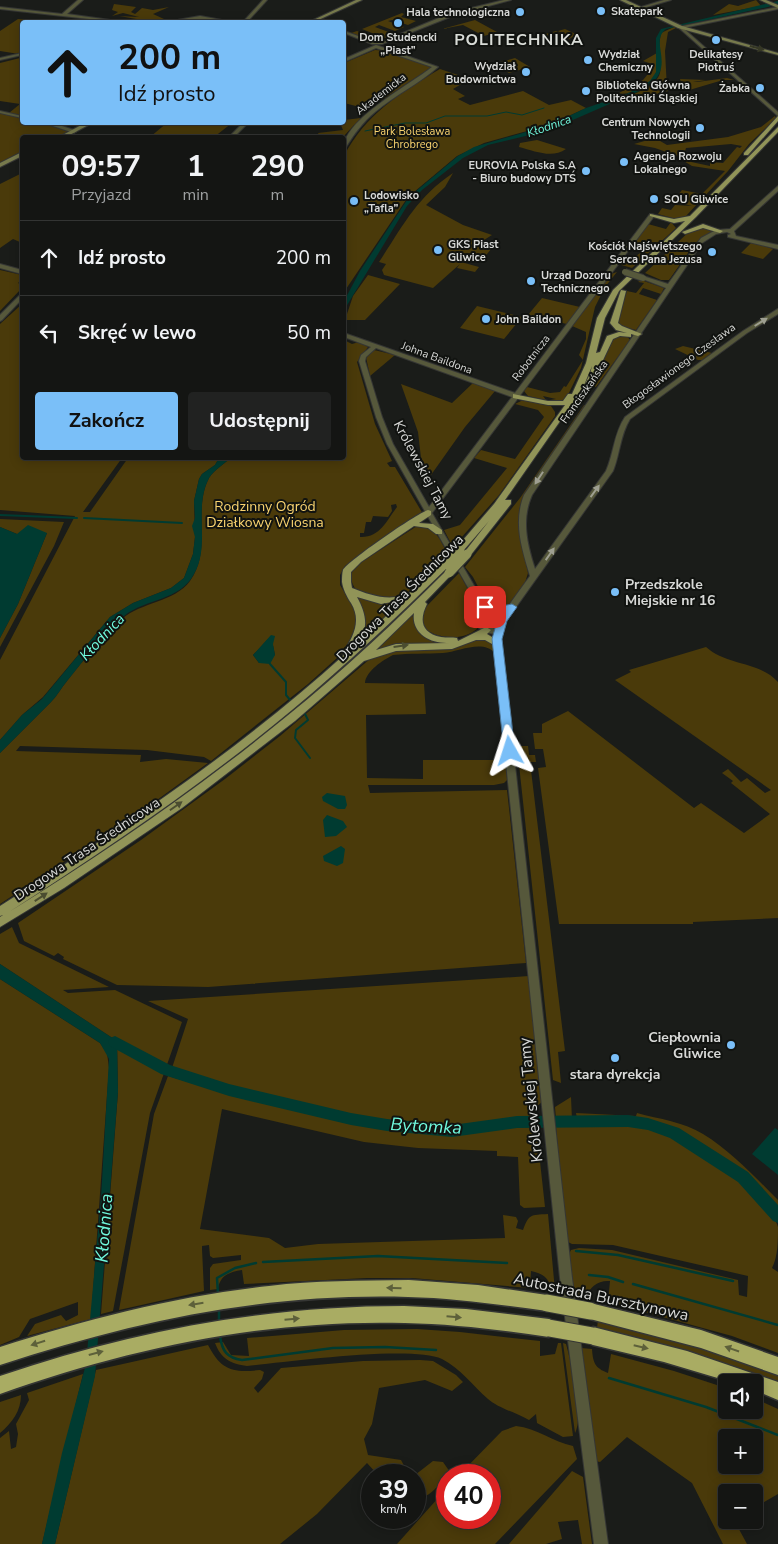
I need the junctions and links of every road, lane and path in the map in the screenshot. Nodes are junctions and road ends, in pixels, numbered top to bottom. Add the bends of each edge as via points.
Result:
1 (81, 0) edge
2 (264, 0) edge
3 (360, 0) edge
4 (510, 0) edge
5 (622, 0) edge
6 (669, 0) edge
7 (762, 0) edge
8 (768, 2) joint
9 (777, 7) edge
10 (0, 8) edge
11 (640, 8) junction
12 (63, 15) junction
13 (106, 20) edge
14 (181, 20) edge
15 (219, 20) edge
16 (247, 20) edge
17 (320, 20) edge
18 (680, 27) junction
19 (688, 31) junction
20 (346, 33) edge
21 (702, 34) joint
22 (388, 44) junction
23 (378, 46) junction
24 (392, 50) junction
25 (20, 54) edge
26 (778, 54) edge
27 (0, 59) edge
28 (346, 60) edge
29 (0, 112) edge
30 (20, 117) edge
31 (777, 119) edge
32 (53, 125) edge
33 (86, 125) edge
34 (244, 125) edge
35 (778, 129) edge
36 (74, 131) junction
37 (66, 135) edge
38 (233, 135) edge
39 (778, 136) edge
40 (346, 143) edge
41 (20, 155) edge
42 (0, 164) edge
43 (729, 180) junction
44 (778, 188) edge
45 (703, 214) junction
46 (652, 215) joint
47 (694, 216) junction
48 (674, 220) junction
49 (722, 231) junction
50 (681, 232) junction
51 (710, 232) junction
52 (733, 233) junction
53 (778, 248) edge
54 (0, 266) edge
55 (612, 268) junction
56 (20, 270) edge
57 (670, 287) junction
58 (623, 291) junction
59 (20, 298) edge
60 (20, 302) edge
61 (778, 311) edge
62 (0, 320) edge
63 (637, 335) junction
64 (348, 336) edge
65 (375, 346) junction
66 (597, 364) junction
67 (581, 385) junction
68 (516, 396) junction
69 (548, 404) junction
70 (548, 435) junction
71 (420, 498) junction
72 (439, 499) junction
73 (428, 513) junction
74 (412, 527) junction
75 (439, 532) junction
76 (463, 552) junction
77 (447, 569) junction
78 (534, 577) junction
79 (421, 590) junction
80 (350, 591) junction
81 (432, 591) junction
82 (482, 605) junction
83 (513, 605) junction
84 (488, 624) junction
85 (500, 627) junction
86 (475, 637) junction
87 (497, 647) junction
88 (342, 674) junction
89 (328, 676) junction
90 (311, 695) junction
91 (0, 912) edge
92 (0, 923) edge
93 (549, 1110) joint
94 (552, 1137) joint
95 (0, 1356) edge
96 (778, 1366) edge
97 (0, 1384) edge
98 (778, 1392) edge
99 (601, 1544) edge

1 - 12 street
2 - 16 street
3 - 17 main road
4 - 22 street via 451,14
5 - 11 main road
6 - 11 street
7 - 8 main road
8 - 9 main road
9 - 19 street
10 - 12 street
11 - 18 main road
12 - 13 street
14 - 15 street via 200,17
18 - 19 street
18 - 19 street
19 - 21 street
19 - 31 street
20 - 23 street
21 -> 26 main road
22 - 23 street
22 - 24 street
23 - 24 street
23 - 28 street
24 - 40 street, Akademicka via 436,66 370,113
25 - 27 street
29 - 30 street
31 - 43 main road via 753,144
32 - 36 street
33 - 36 main road
34 - 38 street
35 - 43 main road, Drogowa Trasa Średnicowa
36 - 37 main road
39 - 45 main road, Drogowa Trasa Średnicowa
41 - 42 main road
43 - 47 main road, Drogowa Trasa Średnicowa
44 - 52 street
45 - 49 main road via 704,222
45 - 50 main road, Drogowa Trasa Średnicowa
46 - 48 main road
46 - 55 street, Robotnicza
47 - 48 main road
47 - 50 main road, Drogowa Trasa Średnicowa
48 - 50 main road
49 - 51 main road
49 - 52 street
50 - 51 main road via 698,226
50 - 58 main road, Drogowa Trasa Średnicowa
50 - 67 main road, Drogowa Trasa Średnicowa via 627,278 610,298
51 - 57 street, Franciszkańska
52 - 53 street
54 - 56 street
55 - 57 street, bridge
55 - 68 street, Robotnicza
57 - 63 street, Franciszkańska
58 - 63 main road via 614,323
58 - 66 main road, Drogowa Trasa Średnicowa via 609,316
59 - 62 street
60 - 62 street
78 -> 61 street, Błogosławionego Czesława via 614,463 627,418
63 - 66 main road via 619,334 610,338
63 -> 78 street, Franciszkańska via 523,504 523,541
64 - 65 street, Johna Baildona
65 - 68 street, Johna Baildona
65 - 71 street, Królewskiej Tamy via 362,356 367,378 384,433
66 - 76 main road, Drogowa Trasa Średnicowa via 577,404 495,520
67 - 69 main road via 565,403
67 - 70 main road, Drogowa Trasa Średnicowa
68 - 69 main road
68 - 72 street, Robotnicza
69 - 70 main road via 558,409
70 - 76 main road, Drogowa Trasa Średnicowa
71 - 72 street
71 - 73 street, Królewskiej Tamy
72 - 73 street, Robotnicza
73 - 74 main road
73 - 75 street, Królewskiej Tamy
74 - 75 main road via 430,526
74 - 80 main road via 352,564 345,578
75 - 82 street, Królewskiej Tamy
76 - 77 main road, Drogowa Trasa Średnicowa, bridge
77 - 79 main road, Drogowa Trasa Średnicowa
77 - 81 main road, Drogowa Trasa Średnicowa
78 - 83 street, Błogosławionego Czesława
79 - 80 main road via 396,600 380,602
79 - 89 main road, Drogowa Trasa Średnicowa
80 - 89 main road via 361,613 360,632 345,657
81 - 84 main road via 416,615 422,631 436,638 451,640 467,636
81 - 88 main road, Drogowa Trasa Średnicowa
82 - 83 street via 495,610
82 - 84 street, Królewskiej Tamy
83 - 84 street, Błogosławionego Czesława
83 - 85 street, Błogosławionego Czesława
84 - 85 street
84 - 85 street
84 - 86 main road
84 - 87 street, Królewskiej Tamy
85 - 87 street, Królewskiej Tamy
86 - 87 main road via 487,637
88 -> 86 main road via 388,648 412,645 446,647
87 - 93 street, Królewskiej Tamy
88 - 90 main road, Drogowa Trasa Średnicowa
89 - 90 main road, Drogowa Trasa Średnicowa
90 - 91 main road, Drogowa Trasa Średnicowa via 174,796
92 -> 90 main road, Drogowa Trasa Średnicowa via 182,802 281,726
93 - 94 street, Królewskiej Tamy
94 - 99 street, Królewskiej Tamy via 575,1354
96 -> 95 highway, Autostrada Bursztynowa, bridge via 701,1339 590,1311 490,1294 387,1288 319,1289 244,1296 144,1313 83,1328
97 -> 98 highway, bridge via 95,1354 192,1331 243,1323 384,1314 451,1316 593,1336 701,1363

